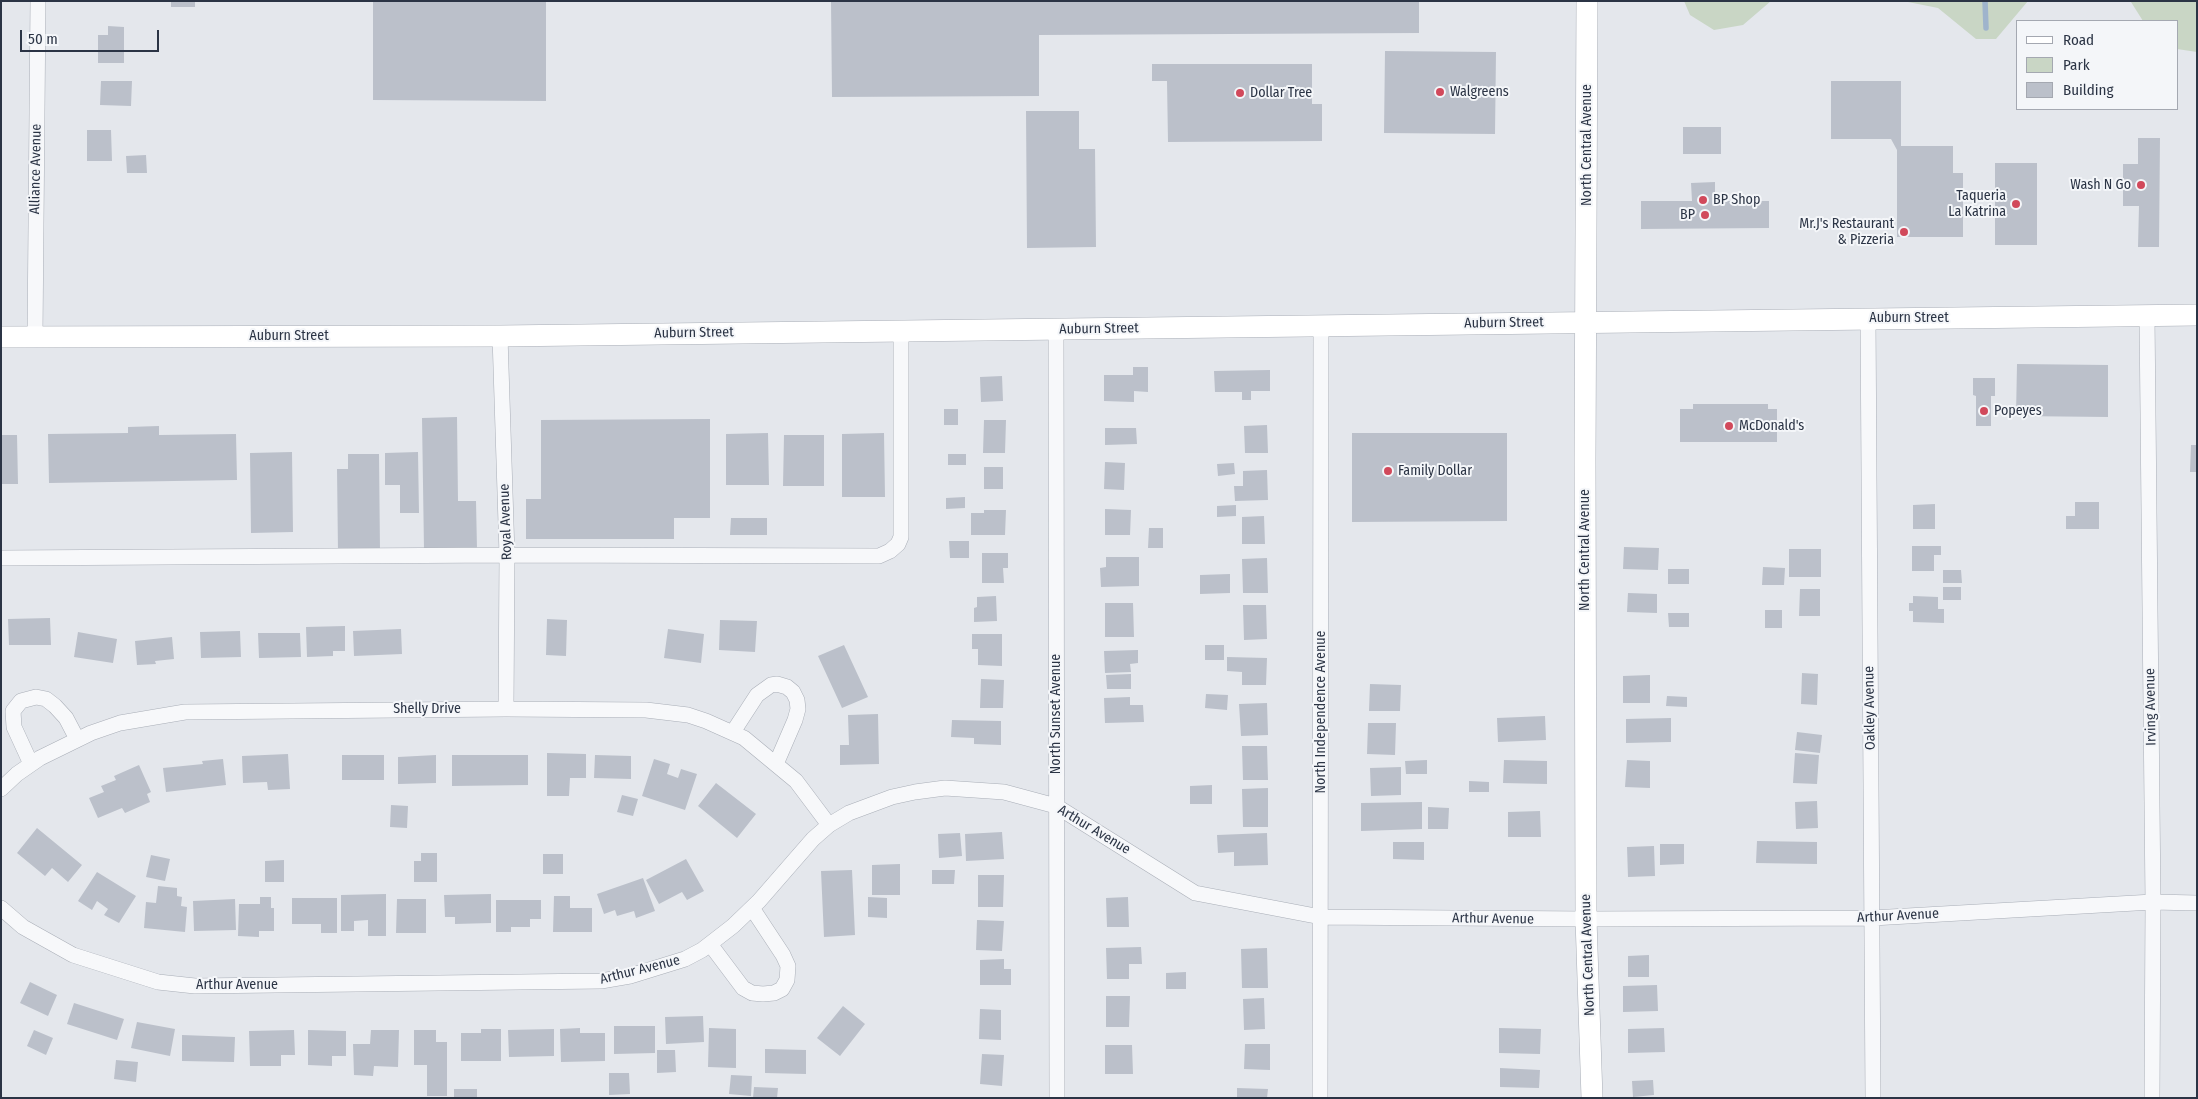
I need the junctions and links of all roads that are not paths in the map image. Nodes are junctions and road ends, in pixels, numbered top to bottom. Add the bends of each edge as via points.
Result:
1 (38, 1) edge
2 (1587, 1) edge
3 (2197, 315) edge
4 (2146, 316) junction
5 (1868, 318) junction
6 (1585, 322) junction
7 (1321, 326) junction
8 (1056, 329) junction
9 (901, 331) junction
10 (35, 336) junction
11 (500, 336) junction
12 (1, 337) edge
13 (507, 555) junction
14 (1, 558) edge
15 (506, 709) junction
16 (733, 732) junction
17 (77, 739) junction
18 (31, 764) junction
19 (776, 764) junction
20 (1, 789) edge
21 (1056, 806) junction
22 (829, 826) junction
23 (2153, 902) junction
24 (2197, 903) edge
25 (1, 908) edge
26 (752, 908) junction
27 (1321, 917) junction
28 (1872, 918) junction
29 (1586, 920) junction
30 (710, 944) junction
31 (1056, 1098) edge
32 (1320, 1098) edge
33 (1592, 1098) edge
34 (1873, 1098) edge
35 (2152, 1098) edge

1 - 10 street, Alliance Avenue
2 - 6 main road, North Central Avenue
3 - 4 main road, Auburn Street
4 - 5 main road, Auburn Street
4 - 23 street, Irving Avenue
5 - 6 main road, Auburn Street
5 - 28 street, Oakley Avenue
6 - 7 main road, Auburn Street
6 - 29 main road, North Central Avenue
7 - 8 main road, Auburn Street
7 - 27 street, North Independence Avenue
8 - 9 main road, Auburn Street
8 - 21 street, North Sunset Avenue
9 - 11 main road, Auburn Street
9 - 13 street via 903,523 898,544 890,551 879,556
10 - 11 main road, Auburn Street
10 - 12 main road, Auburn Street
11 - 13 street, Royal Avenue
13 - 14 street
13 - 15 street, Royal Avenue
15 - 16 street, Shelly Drive via 665,712 706,721
15 - 17 street, Shelly Drive via 185,712 120,724
16 - 19 street, Shelly Drive
16 - 19 street via 757,695 771,685 787,687 794,692 798,709
17 - 18 street, Shelly Drive
17 - 18 street via 66,718 46,699 36,697 21,701 13,711 14,727
18 - 20 street, Shelly Drive
19 - 22 street, Shelly Drive via 796,781
21 - 22 street, Arthur Avenue via 1004,792 945,788 892,797 849,813
21 - 27 street, Arthur Avenue via 1195,893
21 - 31 street, North Sunset Avenue
22 - 26 street, Arthur Avenue via 813,839
23 - 24 street, Arthur Avenue
23 - 28 street, Arthur Avenue
23 - 35 street, Irving Avenue
25 - 30 street, Arthur Avenue via 23,927 73,955 158,982 195,986 600,981 630,976 685,959
26 - 30 street, Arthur Avenue
26 - 30 street via 788,966 788,980 782,989 763,994 743,988
27 - 29 street, Arthur Avenue
27 - 32 street, North Independence Avenue
28 - 29 street, Arthur Avenue
28 - 34 street, Oakley Avenue
29 - 33 main road, North Central Avenue

